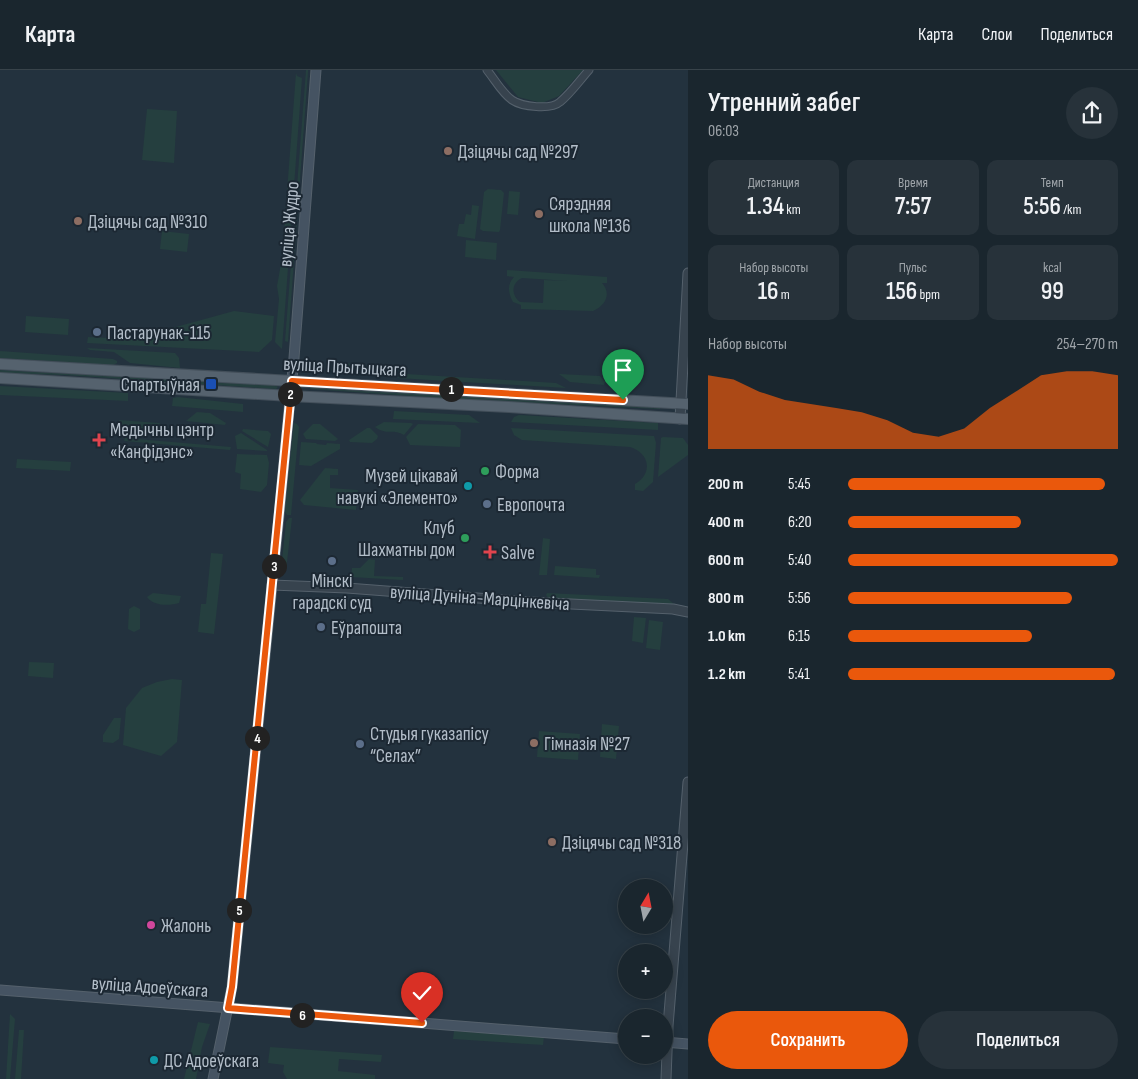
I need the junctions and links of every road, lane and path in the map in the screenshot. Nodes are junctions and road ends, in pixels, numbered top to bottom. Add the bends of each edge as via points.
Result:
1 (316, 70) edge
2 (487, 70) edge
3 (589, 70) edge
4 (688, 274) edge
5 (0, 364) edge
6 (0, 378) edge
7 (292, 381) junction
8 (685, 387) edge
9 (290, 396) junction
10 (685, 404) edge
11 (684, 419) edge
12 (272, 585) junction
13 (673, 609) junction
14 (688, 612) edge
15 (688, 616) edge
16 (688, 782) edge
17 (0, 990) edge
18 (228, 1008) junction
19 (669, 1009) edge
20 (618, 1038) edge
21 (673, 1043) edge
22 (688, 1044) edge
23 (666, 1064) edge
24 (213, 1079) edge
25 (666, 1079) edge

1 - 7 main road, вуліца Жудро
2 - 3 street via 511,100 542,107 560,103
4 - 8 street
5 - 7 main road, вуліца Прытыцкага
6 - 9 main road, вуліца Прытыцкага
7 - 9 main road, вуліца Жудро
7 - 10 main road, вуліца Прытыцкага
8 - 10 street
9 - 11 main road, вуліца Прытыцкага
9 - 12 main road, вуліца Жудро
10 - 11 street
12 - 13 street, вуліца Дуніна-Марцінкевіча
12 - 18 main road, вуліца Жудро
13 - 14 street, вуліца Дуніна-Марцінкевіча
13 - 15 street
16 - 19 street
17 - 18 main road, вуліца Адоеўскага
18 - 20 main road, вуліца Адоеўскага
18 - 24 main road, вуліца Жудро
21 - 22 main road
23 - 25 street

